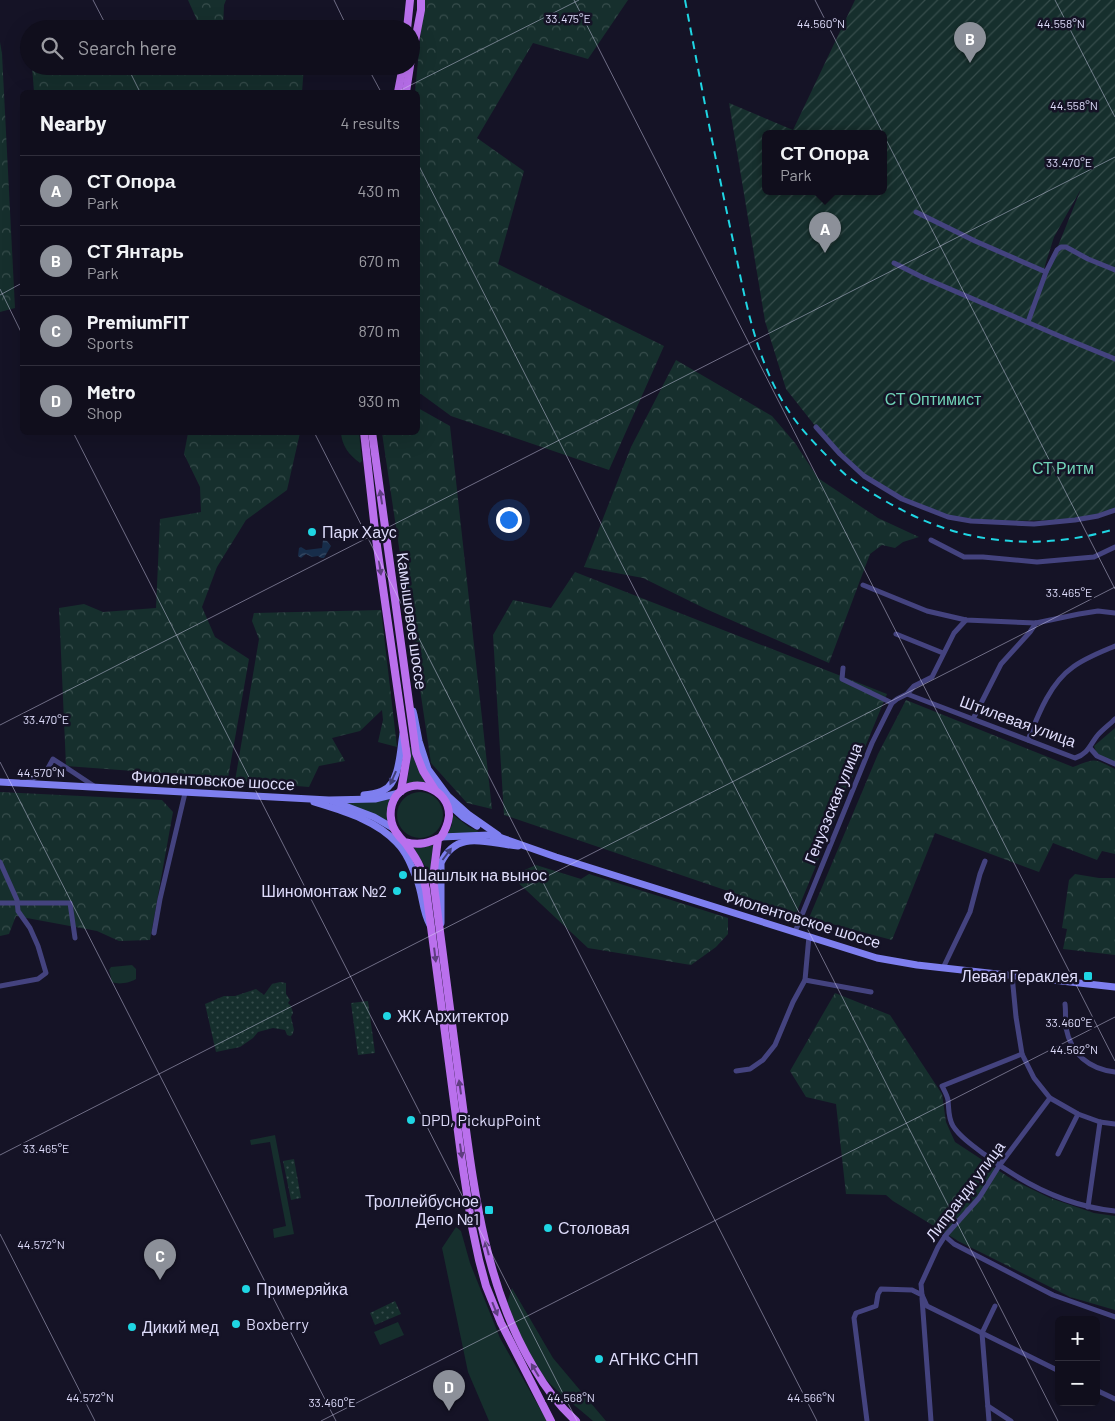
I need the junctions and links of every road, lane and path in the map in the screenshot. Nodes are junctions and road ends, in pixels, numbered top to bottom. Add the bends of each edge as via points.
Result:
1 (410, 0) edge
2 (421, 0) edge
3 (408, 20) edge
4 (419, 20) edge
5 (401, 75) edge
6 (409, 75) edge
7 (398, 90) edge
8 (406, 90) edge
9 (916, 212) dead end
10 (894, 263) dead end
11 (1115, 270) edge
12 (1046, 272) junction
13 (1028, 322) junction
14 (1115, 359) edge
15 (816, 427) dead end
16 (364, 435) edge
17 (372, 435) edge
18 (1115, 510) edge
19 (931, 540) dead end
20 (1115, 547) edge
21 (863, 585) dead end
22 (1115, 613) edge
23 (966, 620) junction
24 (1036, 623) junction
25 (896, 634) dead end
26 (1115, 646) edge
27 (943, 653) junction
28 (843, 668) dead end
29 (907, 694) junction
30 (892, 703) junction
31 (410, 705) junction
32 (973, 719) junction
33 (1115, 719) edge
34 (404, 731) junction
35 (1028, 740) junction
36 (1090, 748) junction
37 (1115, 764) edge
38 (0, 782) edge
39 (26, 784) junction
40 (96, 788) junction
41 (435, 790) junction
42 (400, 792) junction
43 (185, 793) junction
44 (307, 799) junction
45 (329, 800) junction
46 (340, 800) junction
47 (446, 802) junction
48 (393, 828) junction
49 (489, 835) junction
50 (439, 838) junction
51 (502, 838) junction
52 (405, 842) junction
53 (527, 846) junction
54 (985, 861) dead end
55 (0, 862) edge
56 (0, 903) edge
57 (17, 903) junction
58 (430, 925) junction
59 (154, 932) dead end
60 (795, 932) junction
61 (441, 936) junction
62 (809, 936) junction
63 (75, 938) dead end
64 (943, 968) junction
65 (1012, 975) junction
66 (805, 980) junction
67 (0, 986) edge
68 (1115, 986) edge
69 (871, 992) dead end
70 (1065, 1004) dead end
71 (1022, 1054) junction
72 (736, 1071) dead end
73 (1115, 1072) edge
74 (1050, 1098) junction
75 (1078, 1114) junction
76 (1100, 1122) junction
77 (1115, 1124) edge
78 (1058, 1154) dead end
79 (999, 1166) junction
80 (1088, 1207) junction
81 (1115, 1211) edge
82 (945, 1236) junction
83 (922, 1295) junction
84 (995, 1306) dead end
85 (1115, 1317) edge
86 (982, 1333) junction
87 (1055, 1369) edge
88 (1100, 1392) edge
89 (1115, 1399) edge
90 (988, 1406) junction
91 (551, 1421) edge
92 (576, 1421) edge
93 (867, 1421) edge
94 (931, 1421) edge
95 (989, 1421) edge
96 (1011, 1421) edge

1 - 3 main road
2 - 4 main road
5 - 7 main road
6 - 8 main road
9 - 12 street
10 - 13 street
11 - 12 street via 1064,246 1057,250
12 - 13 street
13 - 14 street
15 - 18 street via 864,476 902,499 948,517 1034,524 1075,520
16 -> 34 main road, Камышовое шоссе
31 -> 17 main road, Камышовое шоссе
19 - 20 street via 964,558 1037,562 1094,557
21 - 23 street via 927,611
22 - 24 street via 1098,611
23 - 24 street
23 - 27 street
24 - 32 street via 1001,664
25 - 27 street
26 - 35 street via 1080,662 1064,674 1046,698
27 - 29 street via 932,677 914,686
28 - 30 street via 842,679
29 - 30 street
29 - 32 street, Штилевая улица
30 - 60 street, Генуэзская улица via 872,743
31 - 41 main road, Камышовое шоссе via 416,753
31 - 51 main road via 428,769 448,796
32 - 35 street, Штилевая улица
33 - 36 street via 1097,736
34 - 42 main road, Камышовое шоссе via 407,756
34 -> 46 main road via 400,759 390,786 384,791
35 - 36 street, Штилевая улица via 1075,758
36 - 37 street, Штилевая улица via 1097,756
38 - 39 main road, Фиолентовское шоссе
39 - 40 main road, Фиолентовское шоссе
39 - 40 street via 47,770 53,759
40 - 43 main road, Фиолентовское шоссе
41 - 42 main road via 423,786
41 - 47 main road
42 - 46 main road, Фиолентовское шоссе via 375,798
42 - 48 main road via 392,807
43 - 44 main road, Фиолентовское шоссе
43 - 59 street
44 - 45 main road, Фиолентовское шоссе
44 - 58 main road via 380,828 398,843 410,861
45 - 46 main road, Фиолентовское шоссе
45 - 48 main road, Фиолентовское шоссе
47 - 49 main road, Фиолентовское шоссе
47 - 50 main road via 448,822
48 - 52 main road
49 - 50 main road, Фиолентовское шоссе
49 - 51 main road, Фиолентовское шоссе
50 - 52 main road via 422,844
50 - 61 main road via 433,878
51 - 53 main road, Фиолентовское шоссе
52 - 58 main road via 420,868
53 - 60 main road, Фиолентовское шоссе
61 -> 53 main road via 440,874 445,855 454,846 468,840
54 - 64 street via 970,912
55 - 57 street
56 - 57 street
57 - 63 street via 70,903
57 - 67 street via 18,911 38,946 46,973 38,979
58 -> 91 main road via 472,1227 486,1286 501,1324
60 - 62 main road, Фиолентовское шоссе
92 -> 61 main road via 544,1385 519,1343 496,1284 482,1226 467,1136
62 - 64 main road, Фиолентовское шоссе via 877,958
62 - 66 street
64 - 65 main road, Фиолентовское шоссе
65 - 68 main road, Фиолентовское шоссе
65 - 71 street
66 - 69 street
66 - 72 street via 775,1045 763,1060 750,1069
70 - 73 street via 1066,1028 1075,1050 1089,1065
71 - 74 street via 1034,1078
71 - 79 street via 942,1086 953,1125 969,1143
74 - 75 street
74 - 79 street, Липранди улица
75 - 76 street
75 - 78 street
76 - 77 street
76 - 80 street
79 - 80 street via 1034,1188
79 - 82 street, Липранди улица via 979,1198
80 - 81 street
82 - 83 street, Липранди улица via 921,1284
82 - 85 street via 954,1244 1053,1295
83 - 86 street via 927,1306
83 - 93 street via 912,1290 881,1289 876,1306 856,1313
83 - 94 street, Липранди улица
84 - 86 street
86 - 87 street
86 - 90 street
88 - 89 street
90 - 95 street
90 - 96 street

